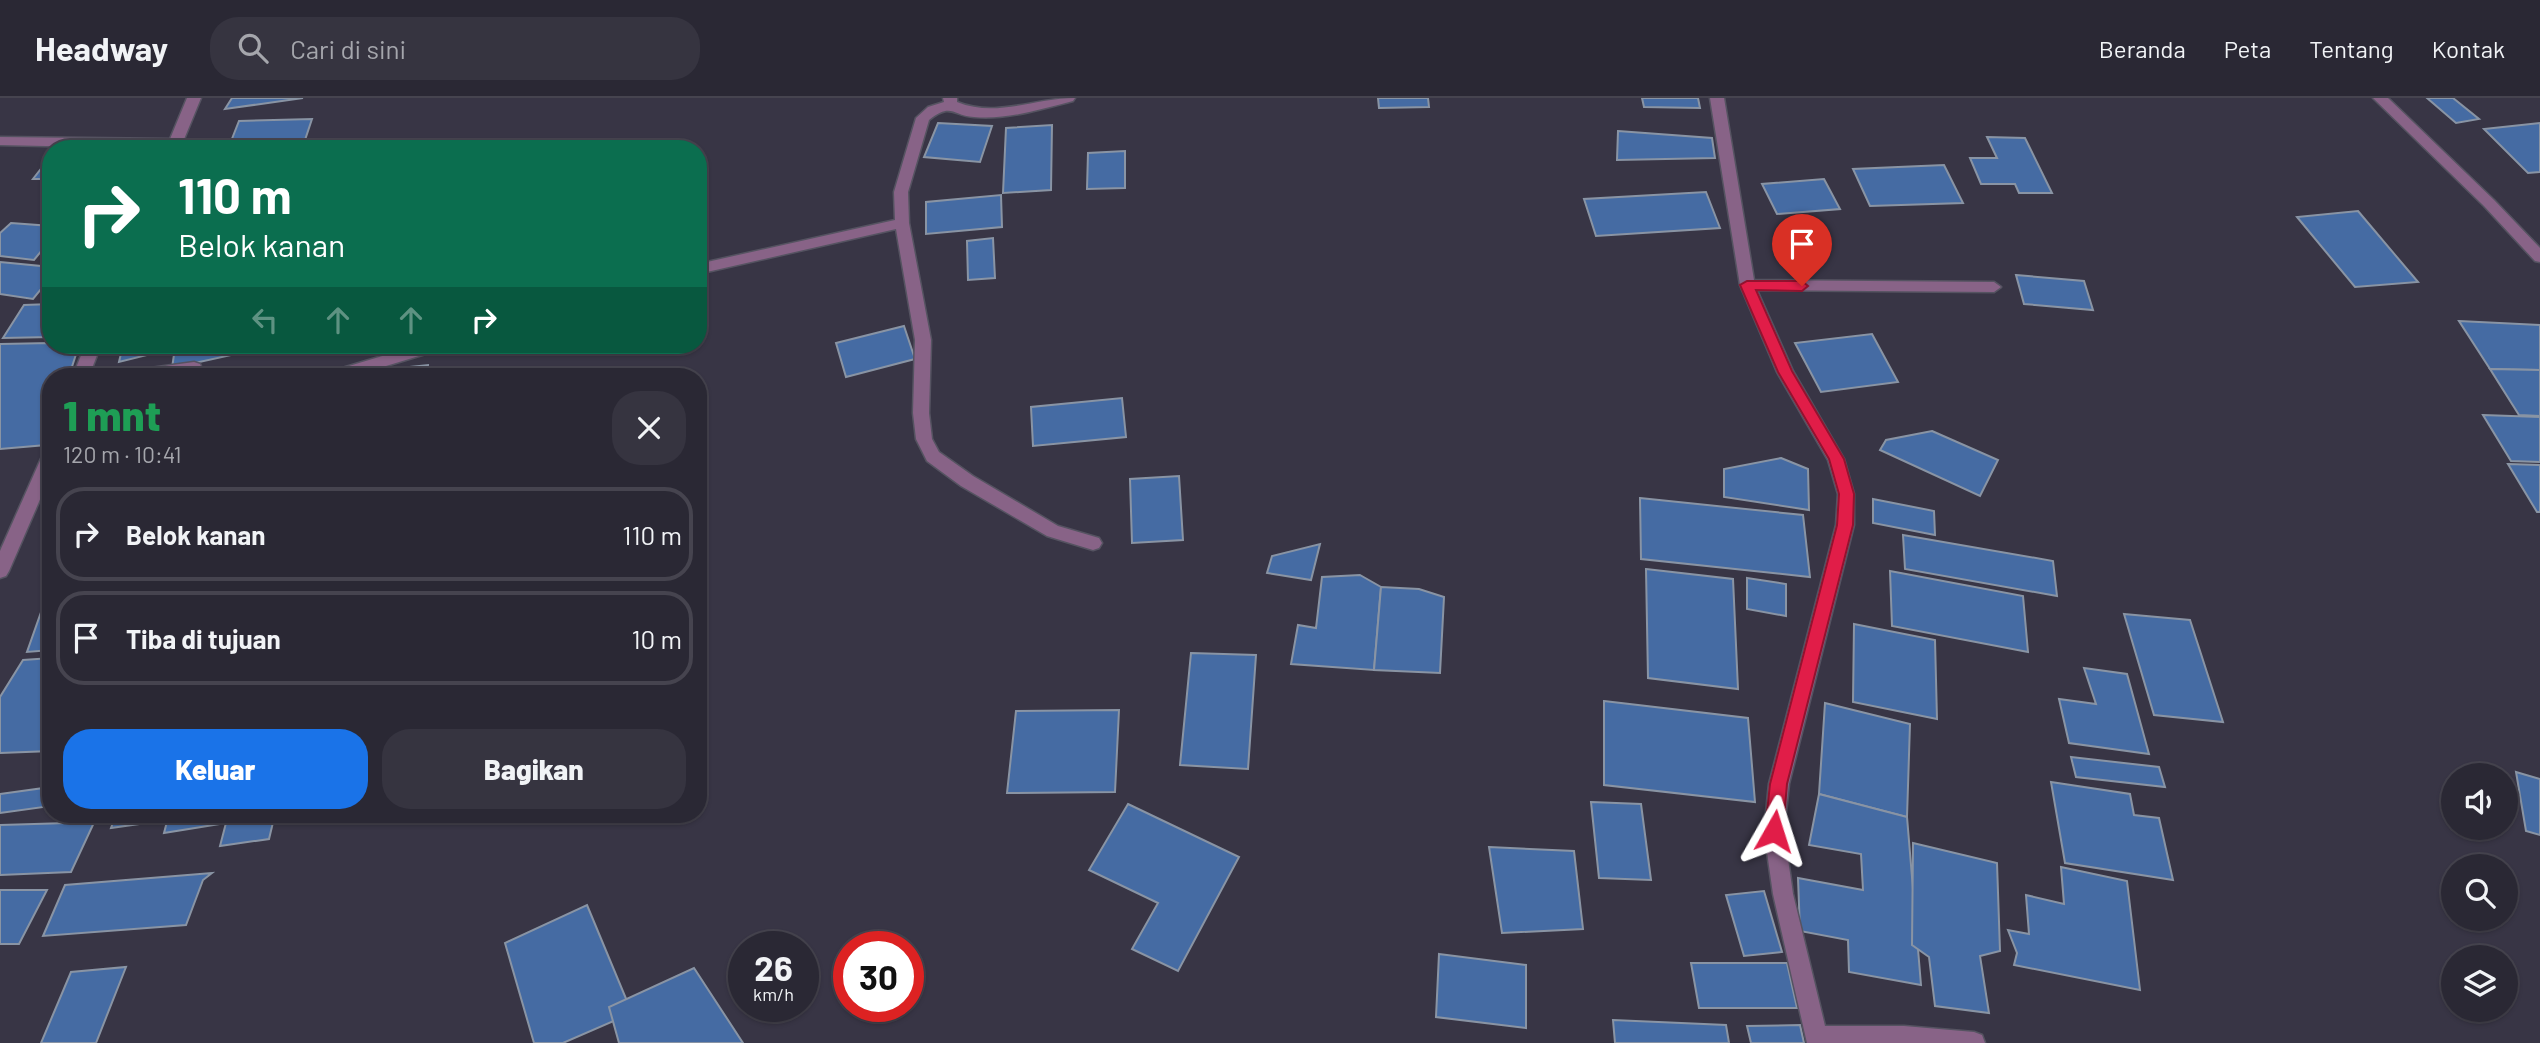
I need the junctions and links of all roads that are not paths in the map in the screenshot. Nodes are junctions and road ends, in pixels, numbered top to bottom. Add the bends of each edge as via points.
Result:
1 (194, 98) edge
2 (1068, 98) edge
3 (1717, 98) edge
4 (2380, 98) edge
5 (950, 101) edge
6 (176, 140) edge
7 (0, 141) edge
8 (42, 142) edge
9 (902, 223) junction
10 (2540, 257) edge
11 (707, 268) edge
12 (1747, 285) junction
13 (1994, 287) dead end
14 (407, 354) edge
15 (361, 368) edge
16 (42, 475) edge
17 (1093, 543) dead end
18 (0, 571) edge
19 (1818, 1040) edge
20 (1975, 1043) edge

1 - 6 street
2 - 5 street via 1003,113 972,113
3 - 12 street
4 - 10 street
5 - 9 street via 923,118 901,192
7 - 8 street
9 - 11 street
9 - 17 street via 923,340 924,439 933,456 1053,531
12 - 13 street
12 - 19 street via 1785,372 1836,459 1846,494 1845,525 1779,784 1774,831 1783,894
14 - 15 street
16 - 18 street
19 - 20 street via 1904,1037

